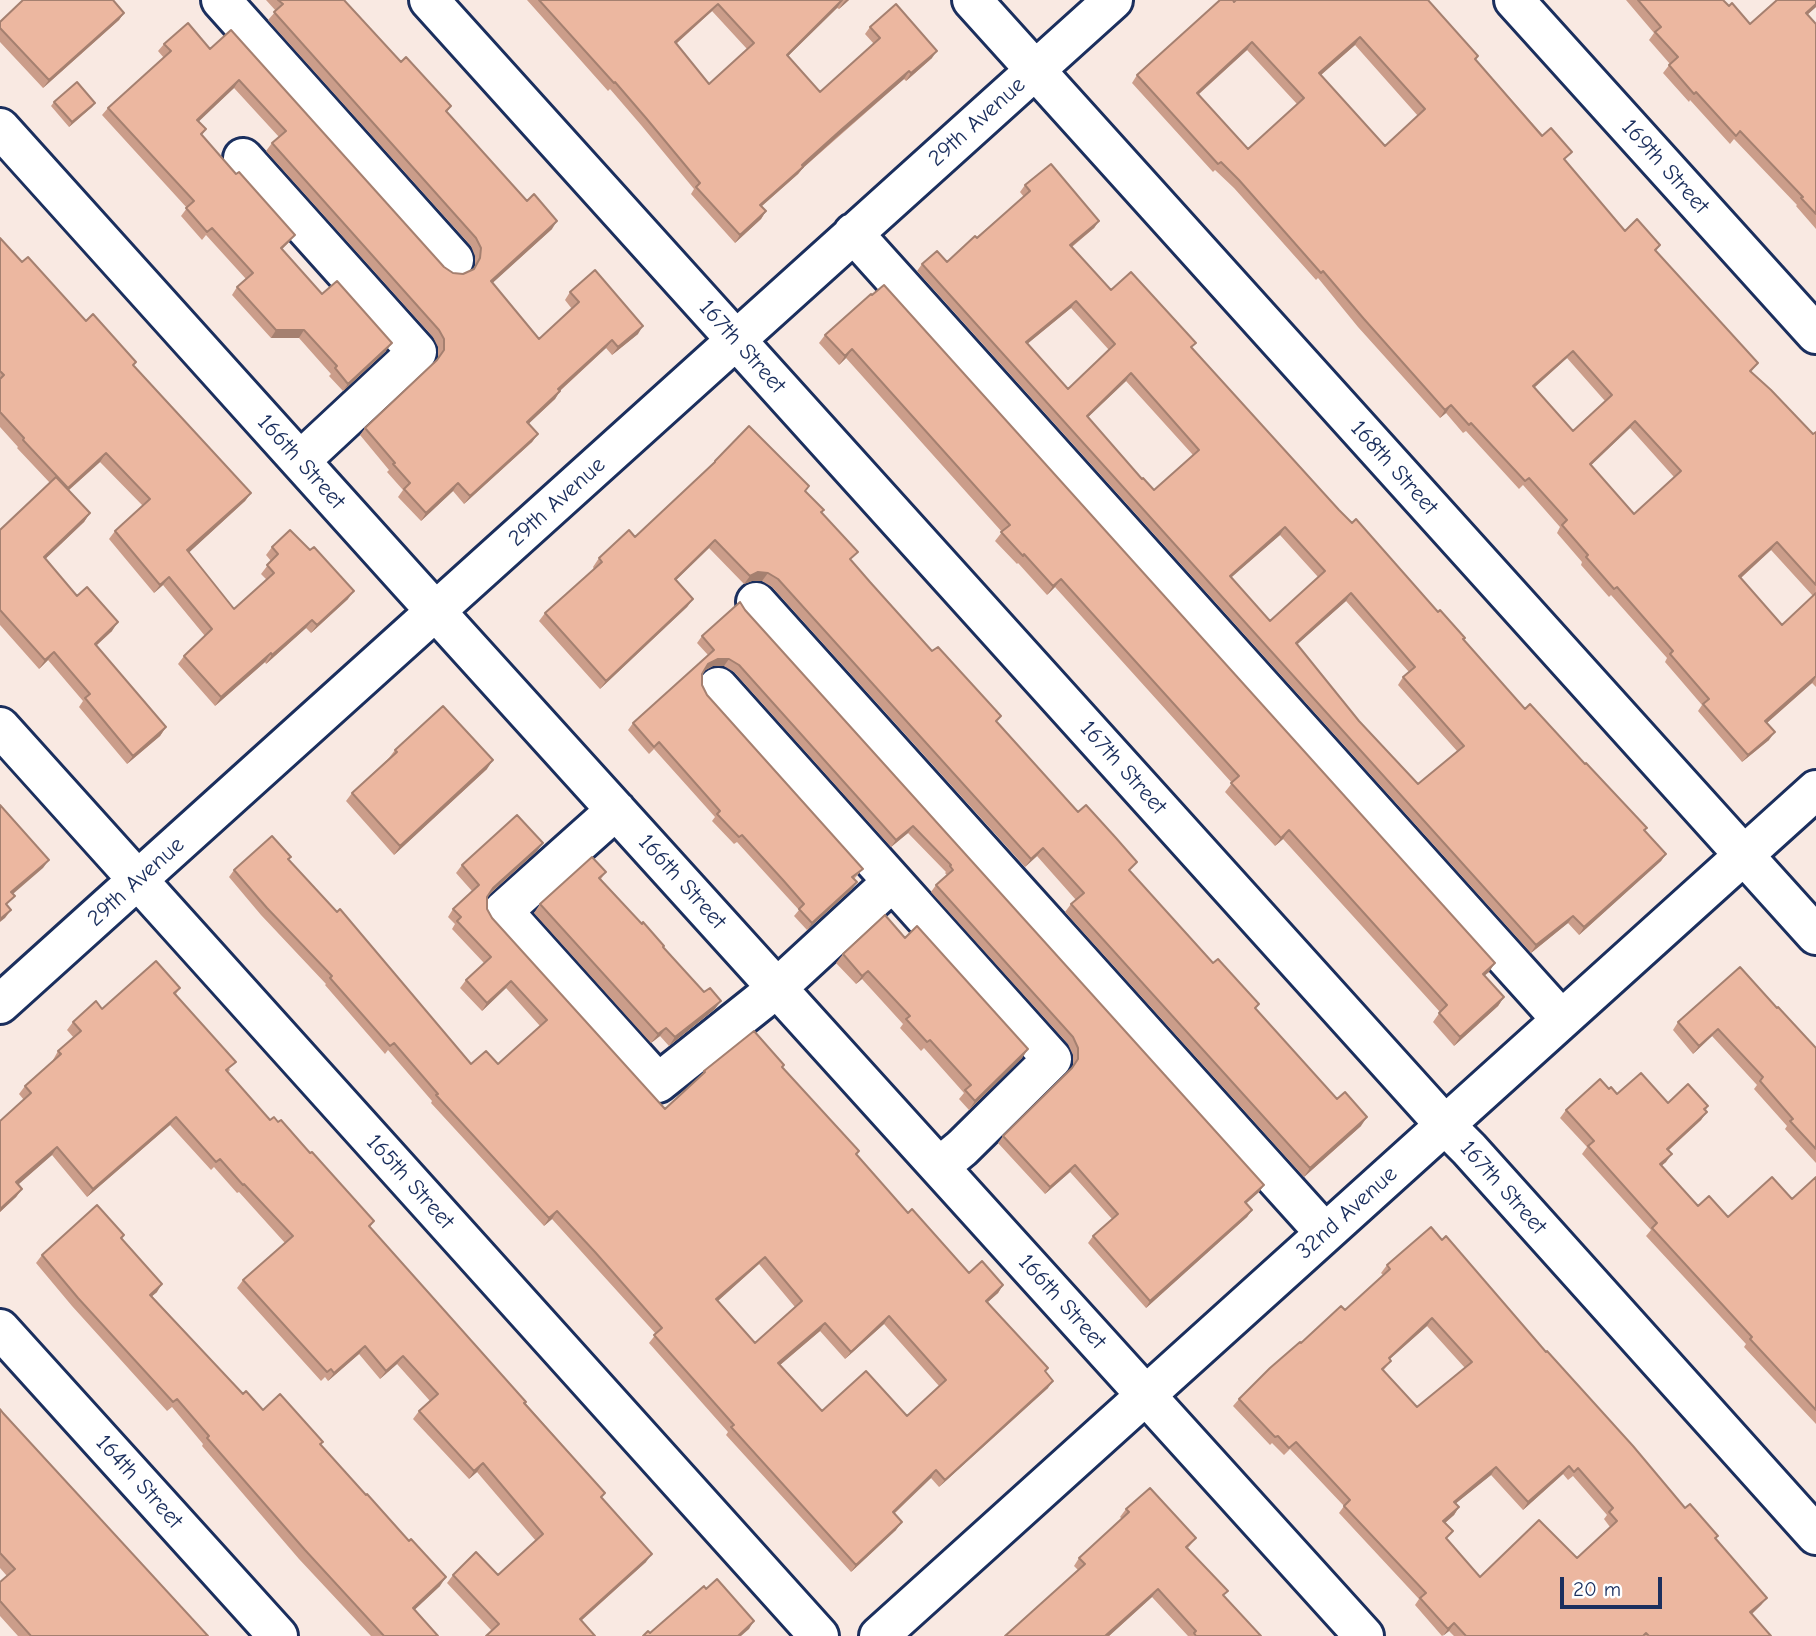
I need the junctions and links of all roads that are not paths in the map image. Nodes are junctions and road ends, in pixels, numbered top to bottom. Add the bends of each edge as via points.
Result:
1 (221, 0) edge
2 (429, 0) edge
3 (972, 0) edge
4 (1113, 0) edge
5 (1514, 0) edge
6 (1035, 70) junction
7 (0, 128) edge
8 (243, 158) dead end
9 (853, 233) junction
10 (454, 260) dead end
11 (1816, 334) edge
12 (736, 340) junction
13 (300, 461) junction
14 (756, 602) dead end
15 (436, 611) junction
16 (718, 687) dead end
17 (0, 727) edge
18 (1816, 790) edge
19 (616, 810) junction
20 (1743, 855) junction
21 (138, 880) junction
22 (892, 882) junction
23 (1816, 936) edge
24 (777, 988) junction
25 (0, 1004) edge
26 (1561, 1019) junction
27 (1445, 1125) junction
28 (939, 1167) junction
29 (1325, 1233) junction
30 (0, 1329) edge
31 (1147, 1395) junction
32 (1816, 1535) edge
33 (278, 1636) edge
34 (819, 1636) edge
35 (878, 1636) edge
36 (1364, 1636) edge

1 - 10 street
2 - 12 street, 167th Street
3 - 6 street, 168th Street
4 - 6 street, 29th Avenue
5 - 11 street, 169th Street
6 - 9 street, 29th Avenue
6 - 20 street, 168th Street
7 - 13 street, 166th Street
8 - 13 street via 417,352
9 - 12 street, 29th Avenue
9 - 26 street
12 - 15 street, 29th Avenue
12 - 27 street, 167th Street
13 - 15 street, 166th Street
14 - 29 street
15 - 19 street, 166th Street
15 - 21 street, 29th Avenue
16 - 22 street
17 - 21 street, 165th Street
18 - 20 street, 32nd Avenue
19 - 24 street, 166th Street
19 - 24 street via 503,911 658,1083
20 - 23 street, 168th Street
20 - 26 street, 32nd Avenue
21 - 25 street, 29th Avenue
21 - 34 street, 165th Street
22 - 24 street
22 - 28 street via 1052,1059
24 - 28 street, 166th Street
26 - 27 street, 32nd Avenue
27 - 29 street, 32nd Avenue
27 - 32 street, 167th Street
28 - 31 street, 166th Street
29 - 31 street, 32nd Avenue
30 - 33 street, 164th Street
31 - 35 street, 32nd Avenue
31 - 36 street, 166th Street

